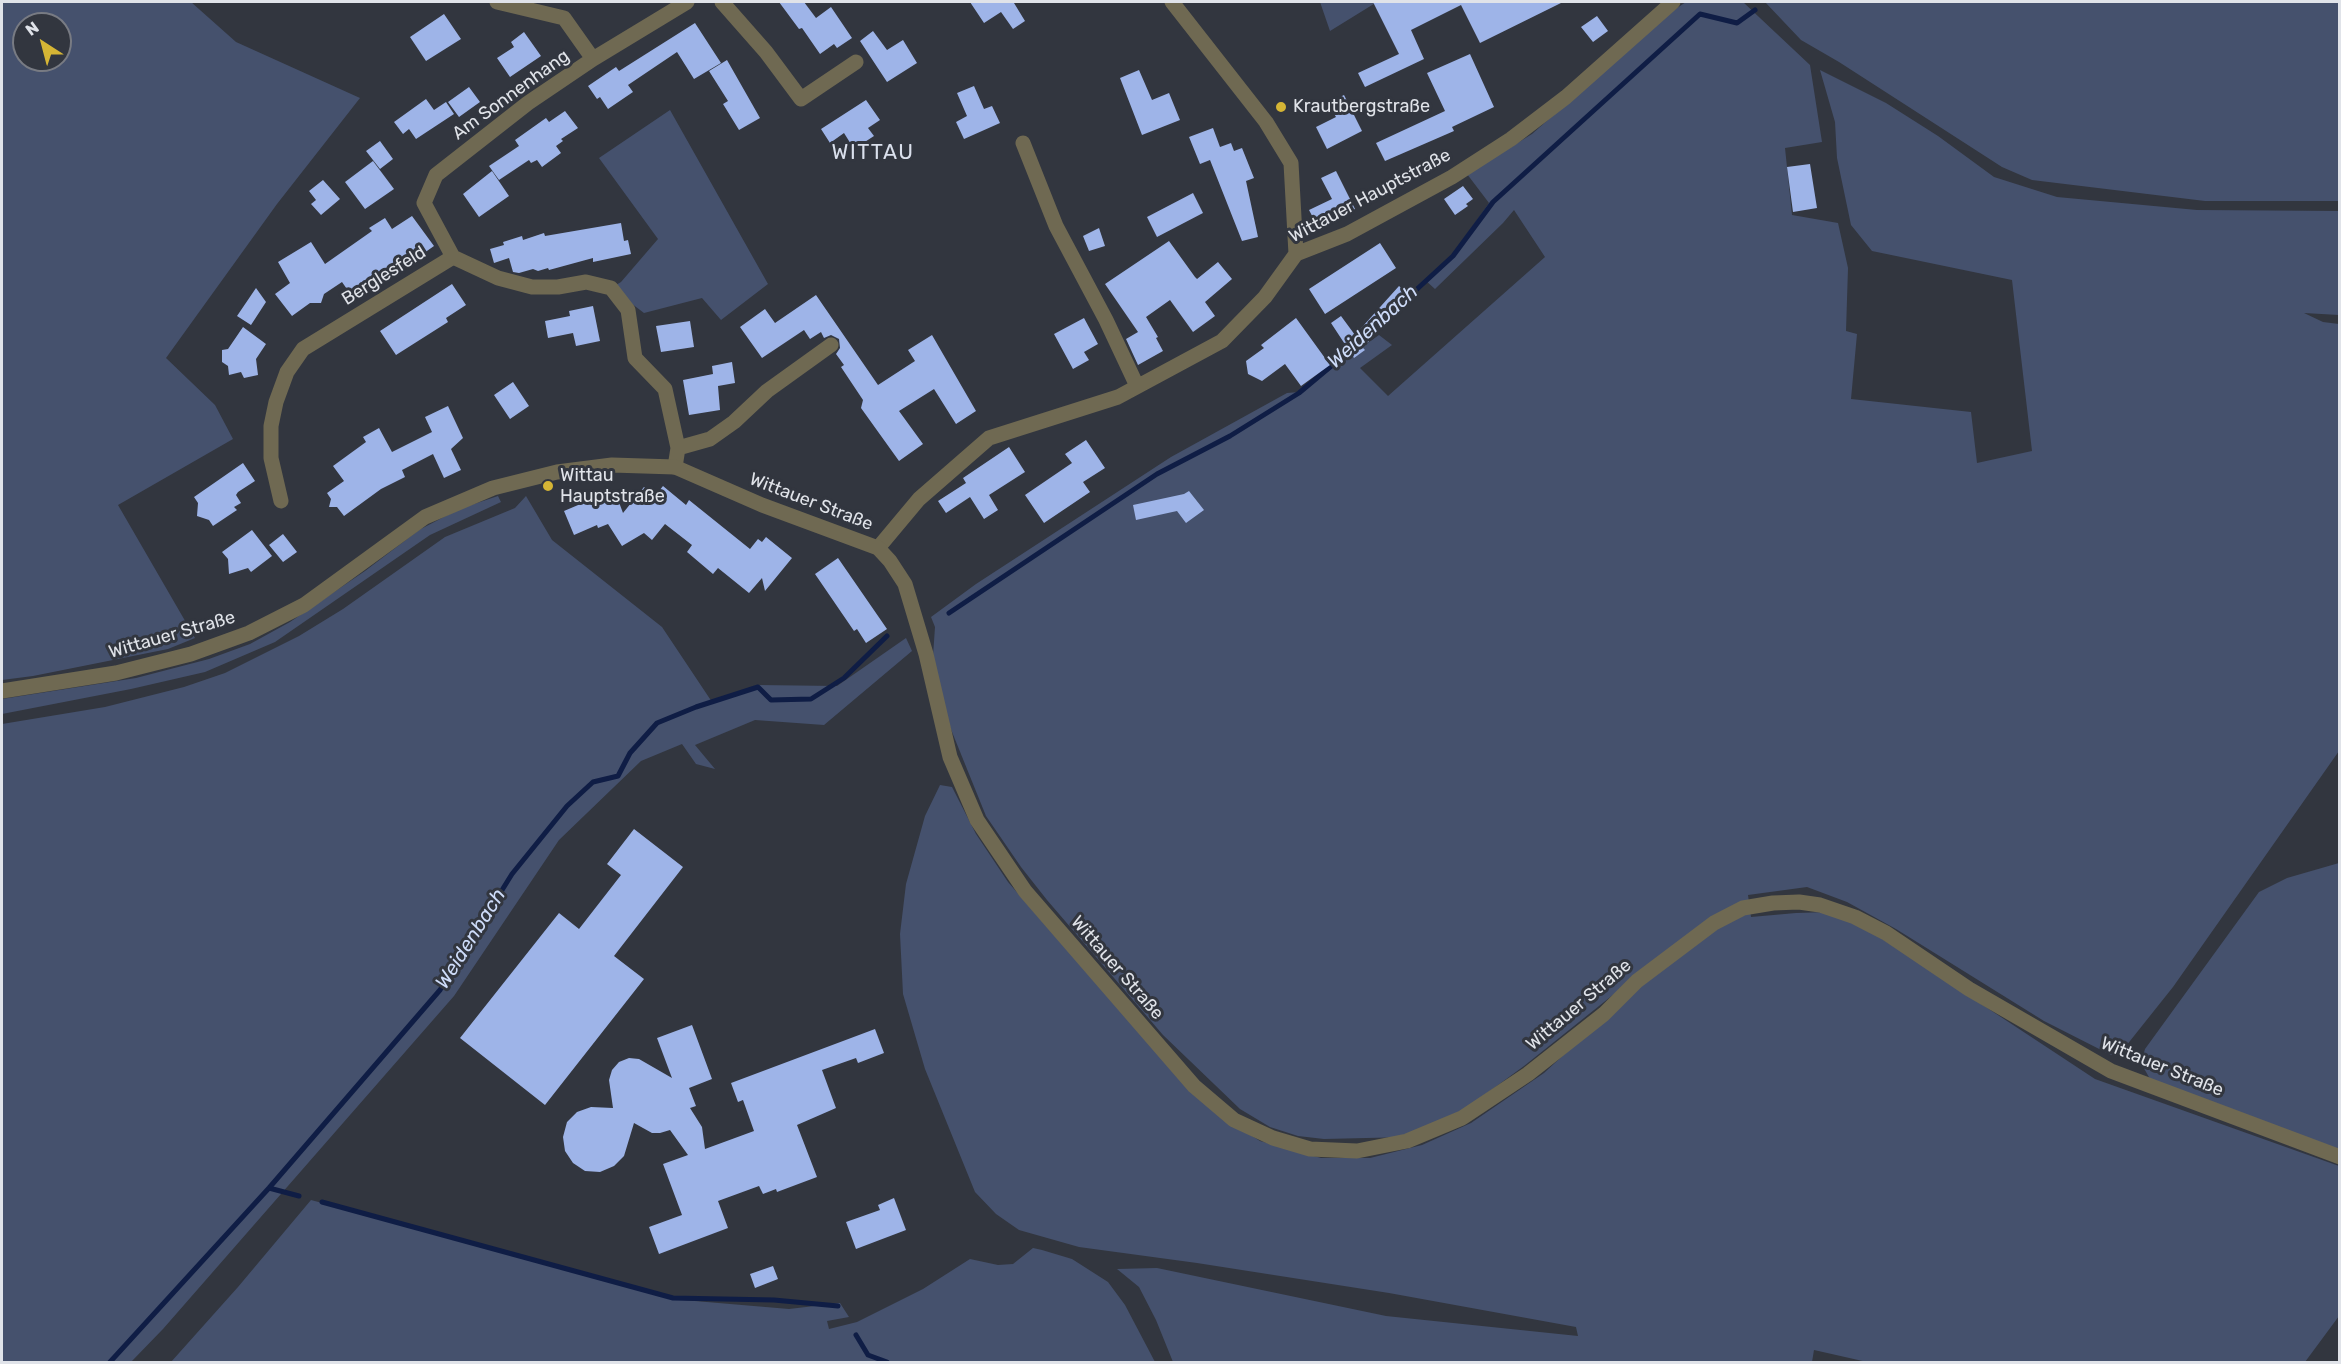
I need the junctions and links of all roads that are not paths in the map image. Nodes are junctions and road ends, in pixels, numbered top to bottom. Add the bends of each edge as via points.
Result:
1 (497, 2) edge
2 (687, 2) edge
3 (722, 2) edge
4 (1673, 2) edge
5 (1178, 4) edge
6 (593, 59) junction
7 (856, 62) dead end
8 (1023, 143) dead end
9 (1296, 254) junction
10 (453, 256) junction
11 (831, 345) dead end
12 (1137, 386) junction
13 (678, 447) junction
14 (675, 467) junction
15 (281, 501) dead end
16 (878, 548) junction
17 (2, 691) edge
18 (2340, 1157) edge

1 - 6 street via 564,18
2 - 6 street, Am Sonnenhang
3 - 7 street via 801,99
4 - 9 street, Wittauer Hauptstraße via 1566,97 1511,139 1452,177 1347,234
5 - 9 street via 1266,122 1291,163
6 - 10 street, Am Sonnenhang via 528,103 436,175 424,203
8 - 12 street via 1056,226
9 - 12 street, Wittauer Hauptstraße via 1265,297 1222,341
10 - 13 street, Berglesfeld via 498,278 532,287 586,282 611,288 628,310 635,358 665,389
10 - 15 street, Berglesfeld via 303,349 287,372 270,426 271,458
11 - 13 street via 710,439
12 - 16 street, Wittauer Hauptstraße via 1118,397 989,438 919,499
13 - 14 street, Berglesfeld
14 - 16 street, Wittauer Straße via 762,505
14 - 17 street, Wittauer Straße via 612,465 556,472 493,488 425,517 304,605 249,633 191,654 116,673
16 - 18 street, Wittauer Straße via 905,584 950,757 976,820 1024,891 1194,1086 1234,1120 1273,1138 1310,1149 1357,1151 1407,1141 1462,1118 1528,1074 1604,1014 1637,981 1714,923 1743,908 1799,902 1855,917 1886,933 1969,989 2110,1071

